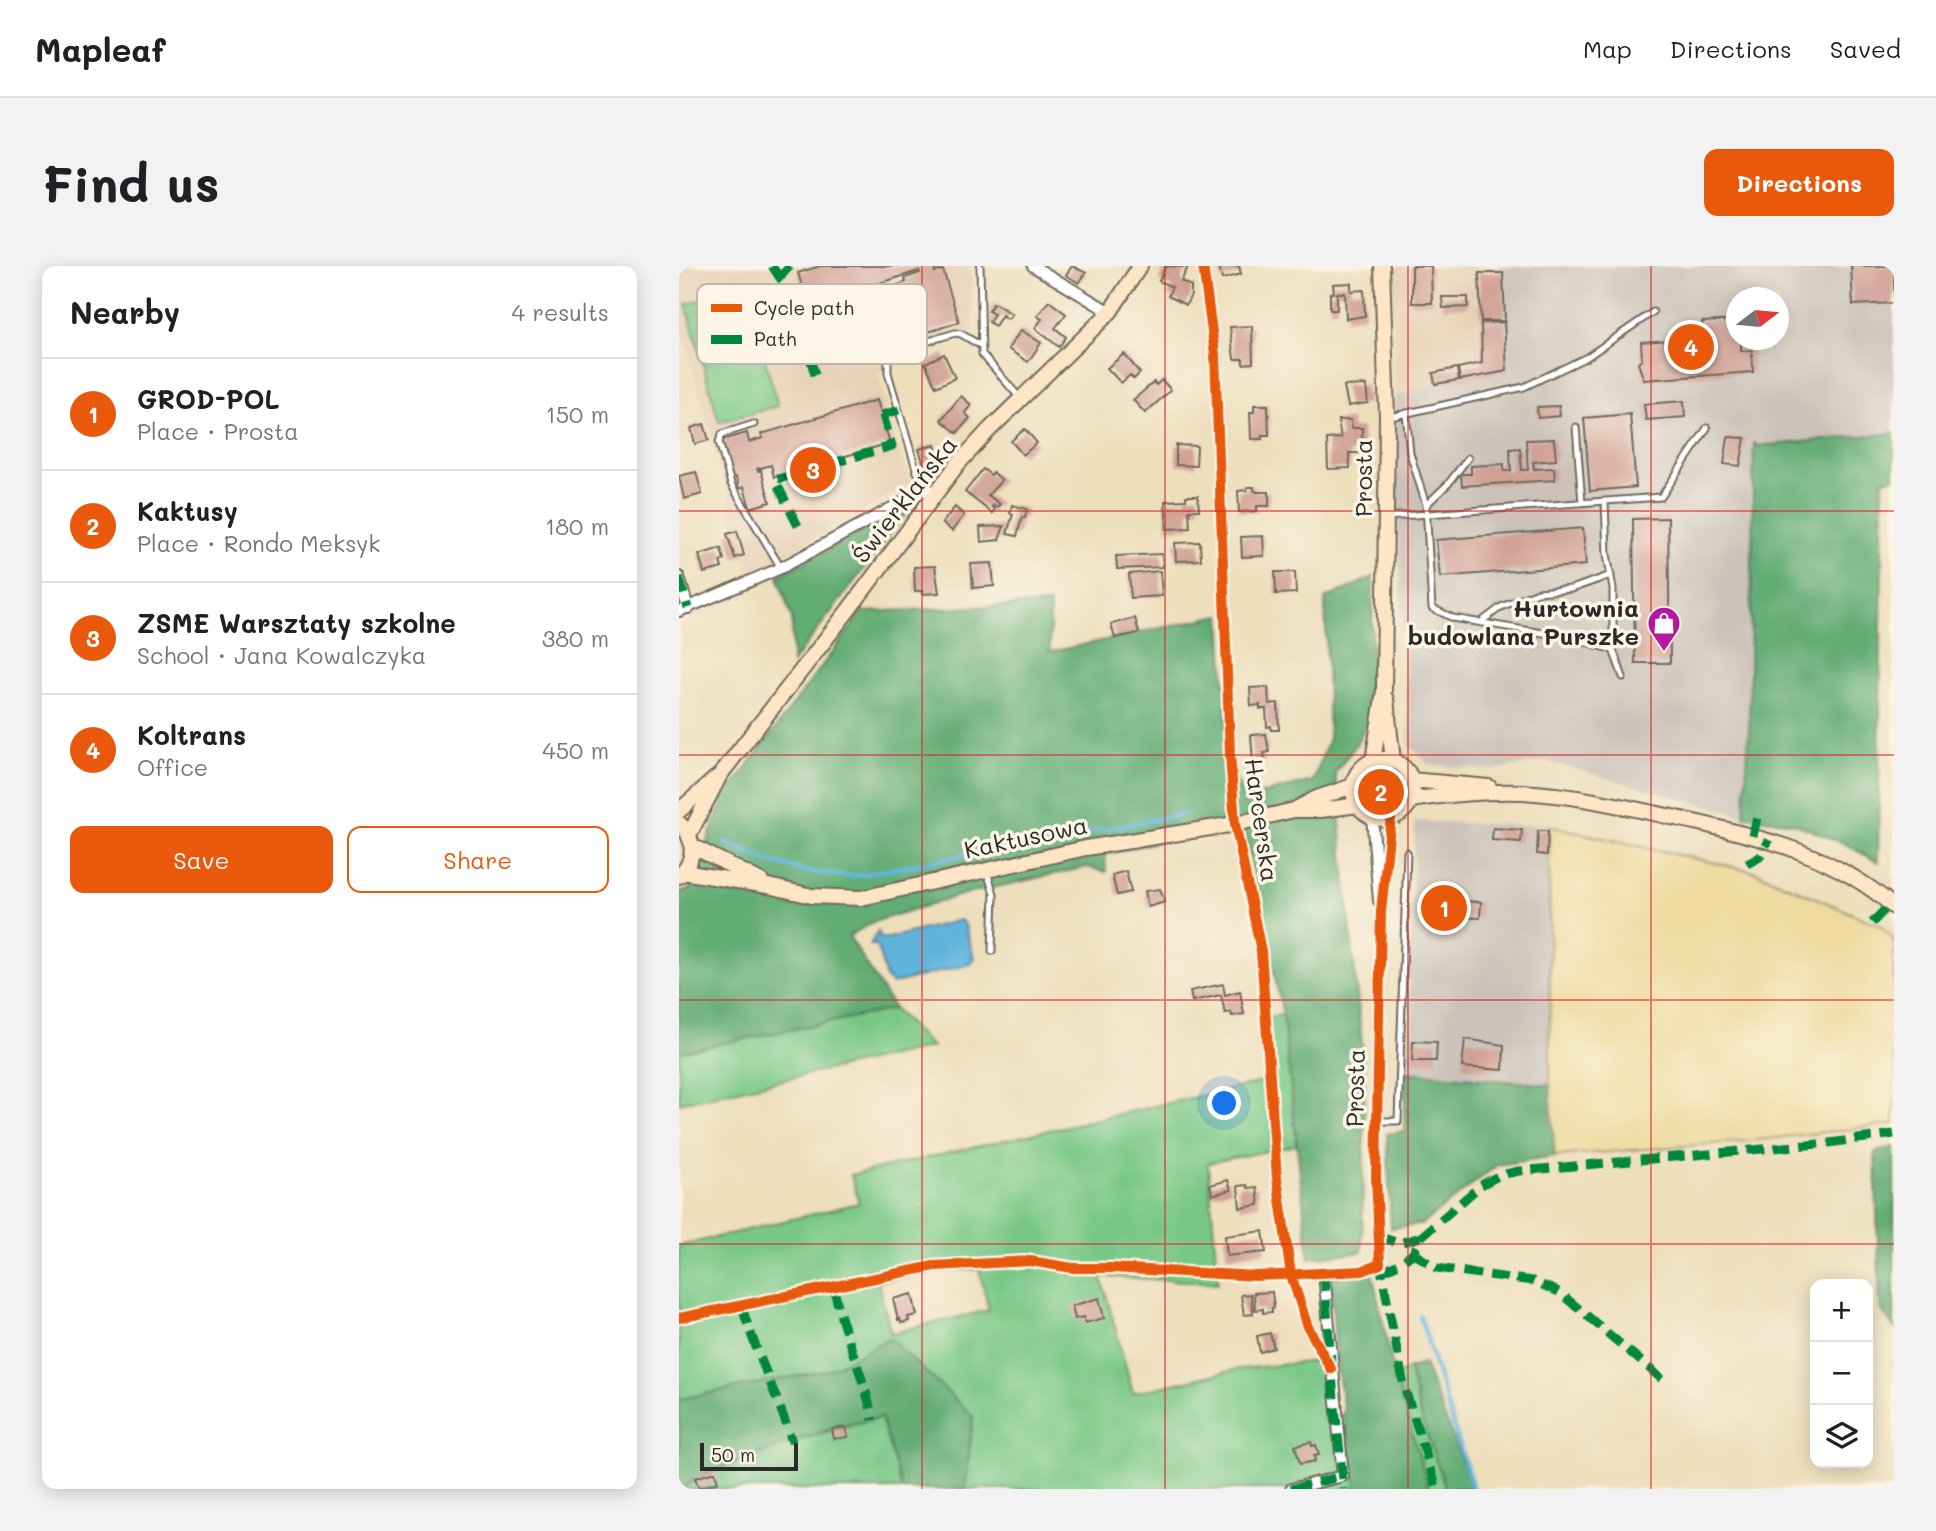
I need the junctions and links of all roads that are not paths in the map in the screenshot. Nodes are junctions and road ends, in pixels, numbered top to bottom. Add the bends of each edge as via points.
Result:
1 (980, 266) edge
2 (1033, 266) edge
3 (1140, 266) edge
4 (1203, 266) edge
5 (1381, 266) edge
6 (1110, 312) junction
7 (1653, 312) dead end
8 (927, 342) edge
9 (981, 345) junction
10 (888, 364) edge
11 (1021, 399) junction
12 (1406, 413) junction
13 (1387, 417) junction
14 (754, 424) dead end
15 (1576, 427) dead end
16 (1707, 428) dead end
17 (1468, 458) dead end
18 (932, 490) junction
19 (1605, 501) junction
20 (1582, 503) junction
21 (1426, 505) junction
22 (1427, 514) junction
23 (1387, 517) junction
24 (781, 569) junction
25 (1611, 575) junction
26 (679, 577) edge
27 (683, 609) edge
28 (1480, 623) junction
29 (1613, 650) junction
30 (1623, 677) dead end
31 (1384, 724) junction
32 (1373, 761) junction
33 (1394, 761) junction
34 (720, 775) junction
35 (1411, 780) junction
36 (1353, 786) junction
37 (1484, 790) junction
38 (1410, 800) junction
39 (1358, 804) junction
40 (1294, 810) junction
41 (679, 811) edge
42 (1372, 817) junction
43 (1391, 817) junction
44 (679, 823) edge
45 (1235, 824) junction
46 (690, 840) junction
47 (1407, 852) dead end
48 (986, 869) junction
49 (681, 874) edge
50 (768, 886) junction
51 (1894, 907) edge
52 (1381, 912) junction
53 (992, 951) dead end
54 (1377, 1121) junction
55 (1324, 1273) junction
56 (1291, 1275) junction
57 (679, 1318) edge
58 (1332, 1369) junction
59 (1291, 1489) edge

1 - 9 lane
2 - 6 street
3 - 6 street, Świerklańska
4 - 45 street, Harcerska via 1215,354
5 - 13 street, Prosta
6 - 11 street, Świerklańska
7 - 12 lane via 1587,357 1524,387
8 - 9 lane via 955,333
9 - 11 lane via 984,358
10 - 18 lane via 917,472
11 - 18 street, Świerklańska
12 - 13 lane
12 - 21 lane via 1410,453
13 - 23 street, Prosta
14 - 24 lane via 725,433 719,442 731,484
15 - 20 lane
16 - 19 lane via 1661,497
17 - 21 lane
18 - 24 street
18 - 34 street, Świerklańska via 850,608
19 - 20 lane
19 - 25 lane
20 - 22 lane
21 - 22 lane
22 - 23 lane
22 - 28 lane via 1432,608
23 - 31 street, Prosta
24 - 27 street
25 - 28 lane via 1571,589 1538,592 1501,607
25 - 29 lane
26 - 27 street
28 - 29 lane via 1573,638
29 - 30 lane
31 - 32 street, Prosta
31 - 33 street, Prosta
32 - 33 street
32 - 36 street via 1358,773
33 - 35 street
34 - 41 street, Świerklańska
34 - 46 street, Świerklańska
35 - 37 street
35 - 38 street
36 - 39 street
36 - 40 street, Kaktusowa
37 - 38 street
37 - 51 street via 1608,803 1780,843 1834,866
38 - 43 street via 1403,811
39 - 40 street, Kaktusowa
39 - 42 street
40 - 45 street, Kaktusowa
42 - 43 street
42 - 52 street, Prosta
43 - 52 street, Prosta
44 - 46 street
45 - 48 street, Kaktusowa
45 - 56 street, Harcerska via 1261,951 1277,1178
46 - 49 street, Świerklańska via 690,860
46 - 50 street, Kaktusowa
47 - 54 lane via 1398,1121
48 - 50 street, Kaktusowa via 861,898 811,896
48 - 53 lane via 995,894
49 - 50 street, Kaktusowa
52 - 54 street, Prosta
54 - 55 street, Prosta via 1380,1264 1361,1271
55 - 56 street
55 - 58 street, Harcerska
56 - 57 street via 1073,1268 1030,1261 935,1266
56 - 58 street, Harcerska via 1308,1327
58 - 59 street, Harcerska via 1343,1476

